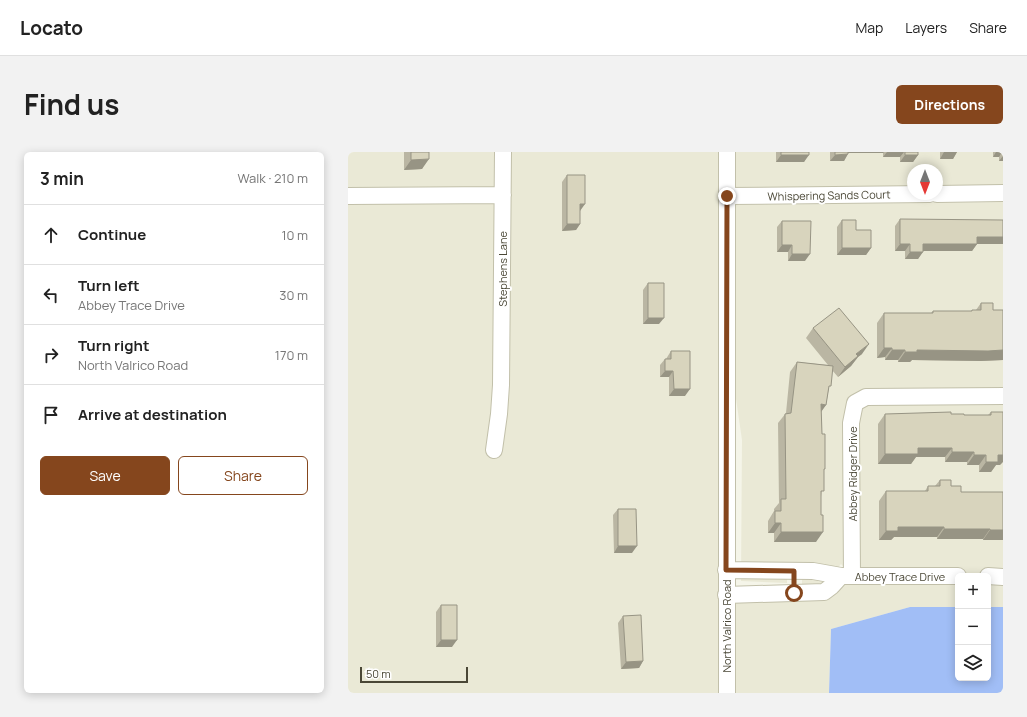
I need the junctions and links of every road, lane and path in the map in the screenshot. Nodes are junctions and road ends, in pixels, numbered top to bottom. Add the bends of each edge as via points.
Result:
1 (503, 152) edge
2 (727, 152) edge
3 (1003, 193) edge
4 (502, 194) junction
5 (907, 194) edge
6 (943, 194) edge
7 (348, 196) edge
8 (727, 196) junction
9 (1003, 396) edge
10 (494, 450) dead end
11 (726, 570) junction
12 (794, 571) junction
13 (847, 576) junction
14 (955, 576) edge
15 (991, 576) edge
16 (1003, 577) edge
17 (794, 593) junction
18 (726, 595) junction
19 (727, 693) edge

1 - 4 street, Stephens Lane
2 - 8 street, North Valrico Road
3 - 6 street
4 - 7 street
4 - 10 street, Stephens Lane via 501,385
5 - 8 street, Whispering Sands Court
8 - 11 street, North Valrico Road
9 - 13 street, Abbey Ridger Drive via 866,396 855,403 851,423
11 - 12 street, Abbey Trace Drive
11 - 18 street, North Valrico Road
12 - 13 street, Abbey Trace Drive
12 - 17 street
13 - 14 street, Abbey Trace Drive
13 - 17 street, Abbey Trace Drive via 824,592
15 - 16 street
17 - 18 street, Abbey Trace Drive
18 - 19 street, North Valrico Road

